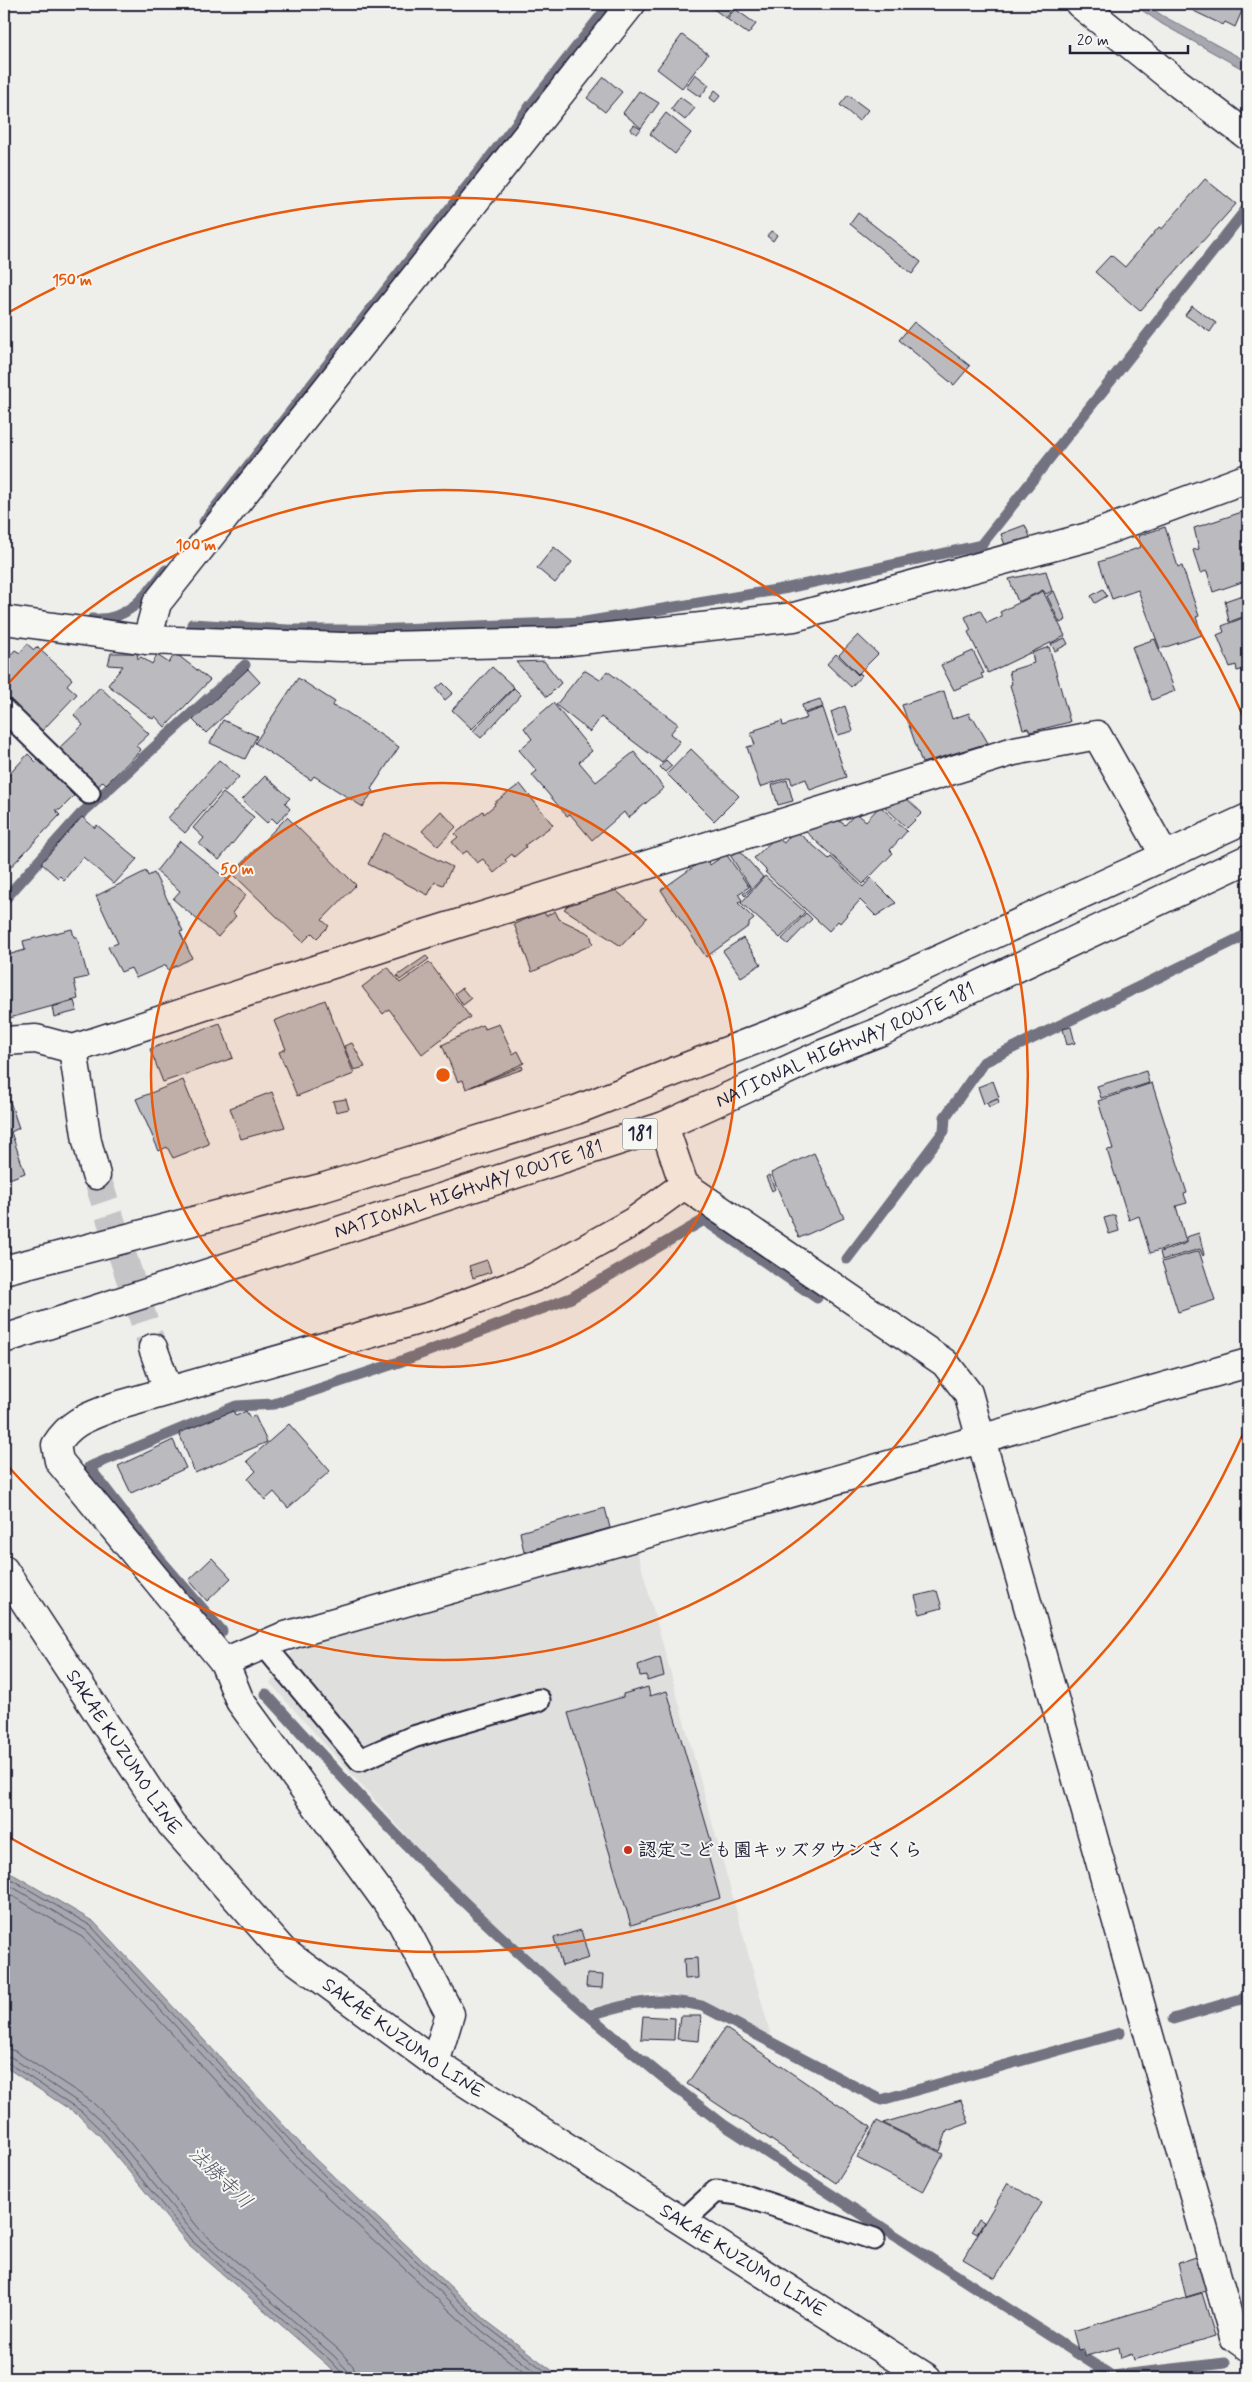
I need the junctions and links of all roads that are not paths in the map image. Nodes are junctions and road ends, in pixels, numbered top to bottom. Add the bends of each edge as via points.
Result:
1 (631, 4) edge
2 (1080, 4) edge
3 (1248, 136) edge
4 (1248, 478) edge
5 (4, 620) edge
6 (146, 640) junction
7 (4, 710) edge
8 (89, 793) dead end
9 (1248, 818) edge
10 (1165, 856) junction
11 (1248, 859) edge
12 (4, 1041) edge
13 (73, 1049) junction
14 (664, 1126) junction
15 (96, 1175) tunnel mouth
16 (684, 1185) junction
17 (4, 1270) edge
18 (4, 1339) edge
19 (153, 1348) tunnel mouth
20 (1248, 1363) edge
21 (168, 1390) junction
22 (982, 1438) junction
23 (4, 1570) edge
24 (264, 1645) junction
25 (224, 1662) junction
26 (539, 1700) dead end
27 (435, 2063) junction
28 (682, 2222) junction
29 (874, 2239) dead end
30 (1248, 2347) edge
31 (926, 2378) edge

1 - 6 main road via 158,603
2 - 3 main road
4 - 6 main road via 1088,537 794,617 561,642 342,647
5 - 6 main road
7 - 8 lane
9 - 10 main road, NATIONAL HIGHWAY ROUTE 181 / 181
10 - 13 main road via 1097,735 1014,751 415,937
10 - 17 main road, NATIONAL HIGHWAY ROUTE 181 / 181 via 809,1019 576,1110 324,1187
11 - 14 main road, NATIONAL HIGHWAY ROUTE 181 / 181 via 884,1030 820,1055
12 - 13 main road via 36,1039
13 - 15 main road via 87,1141
14 - 16 main road
14 - 18 main road, NATIONAL HIGHWAY ROUTE 181 / 181
16 - 21 main road via 633,1222 535,1277 432,1316
16 - 22 main road via 945,1363 968,1393
19 - 21 main road
20 - 22 main road
21 - 25 main road via 75,1422 56,1445 59,1461
22 - 24 main road via 282,1637
22 - 30 main road via 1234,2337
23 - 27 main road, SAKAE KUZUMO LINE via 171,1824 283,1951
24 - 25 main road
24 - 26 lane via 360,1760 413,1737
25 - 27 main road via 240,1701 402,1923 450,2014
27 - 28 main road, SAKAE KUZUMO LINE
28 - 29 lane via 716,2191 739,2194
28 - 31 main road, SAKAE KUZUMO LINE

